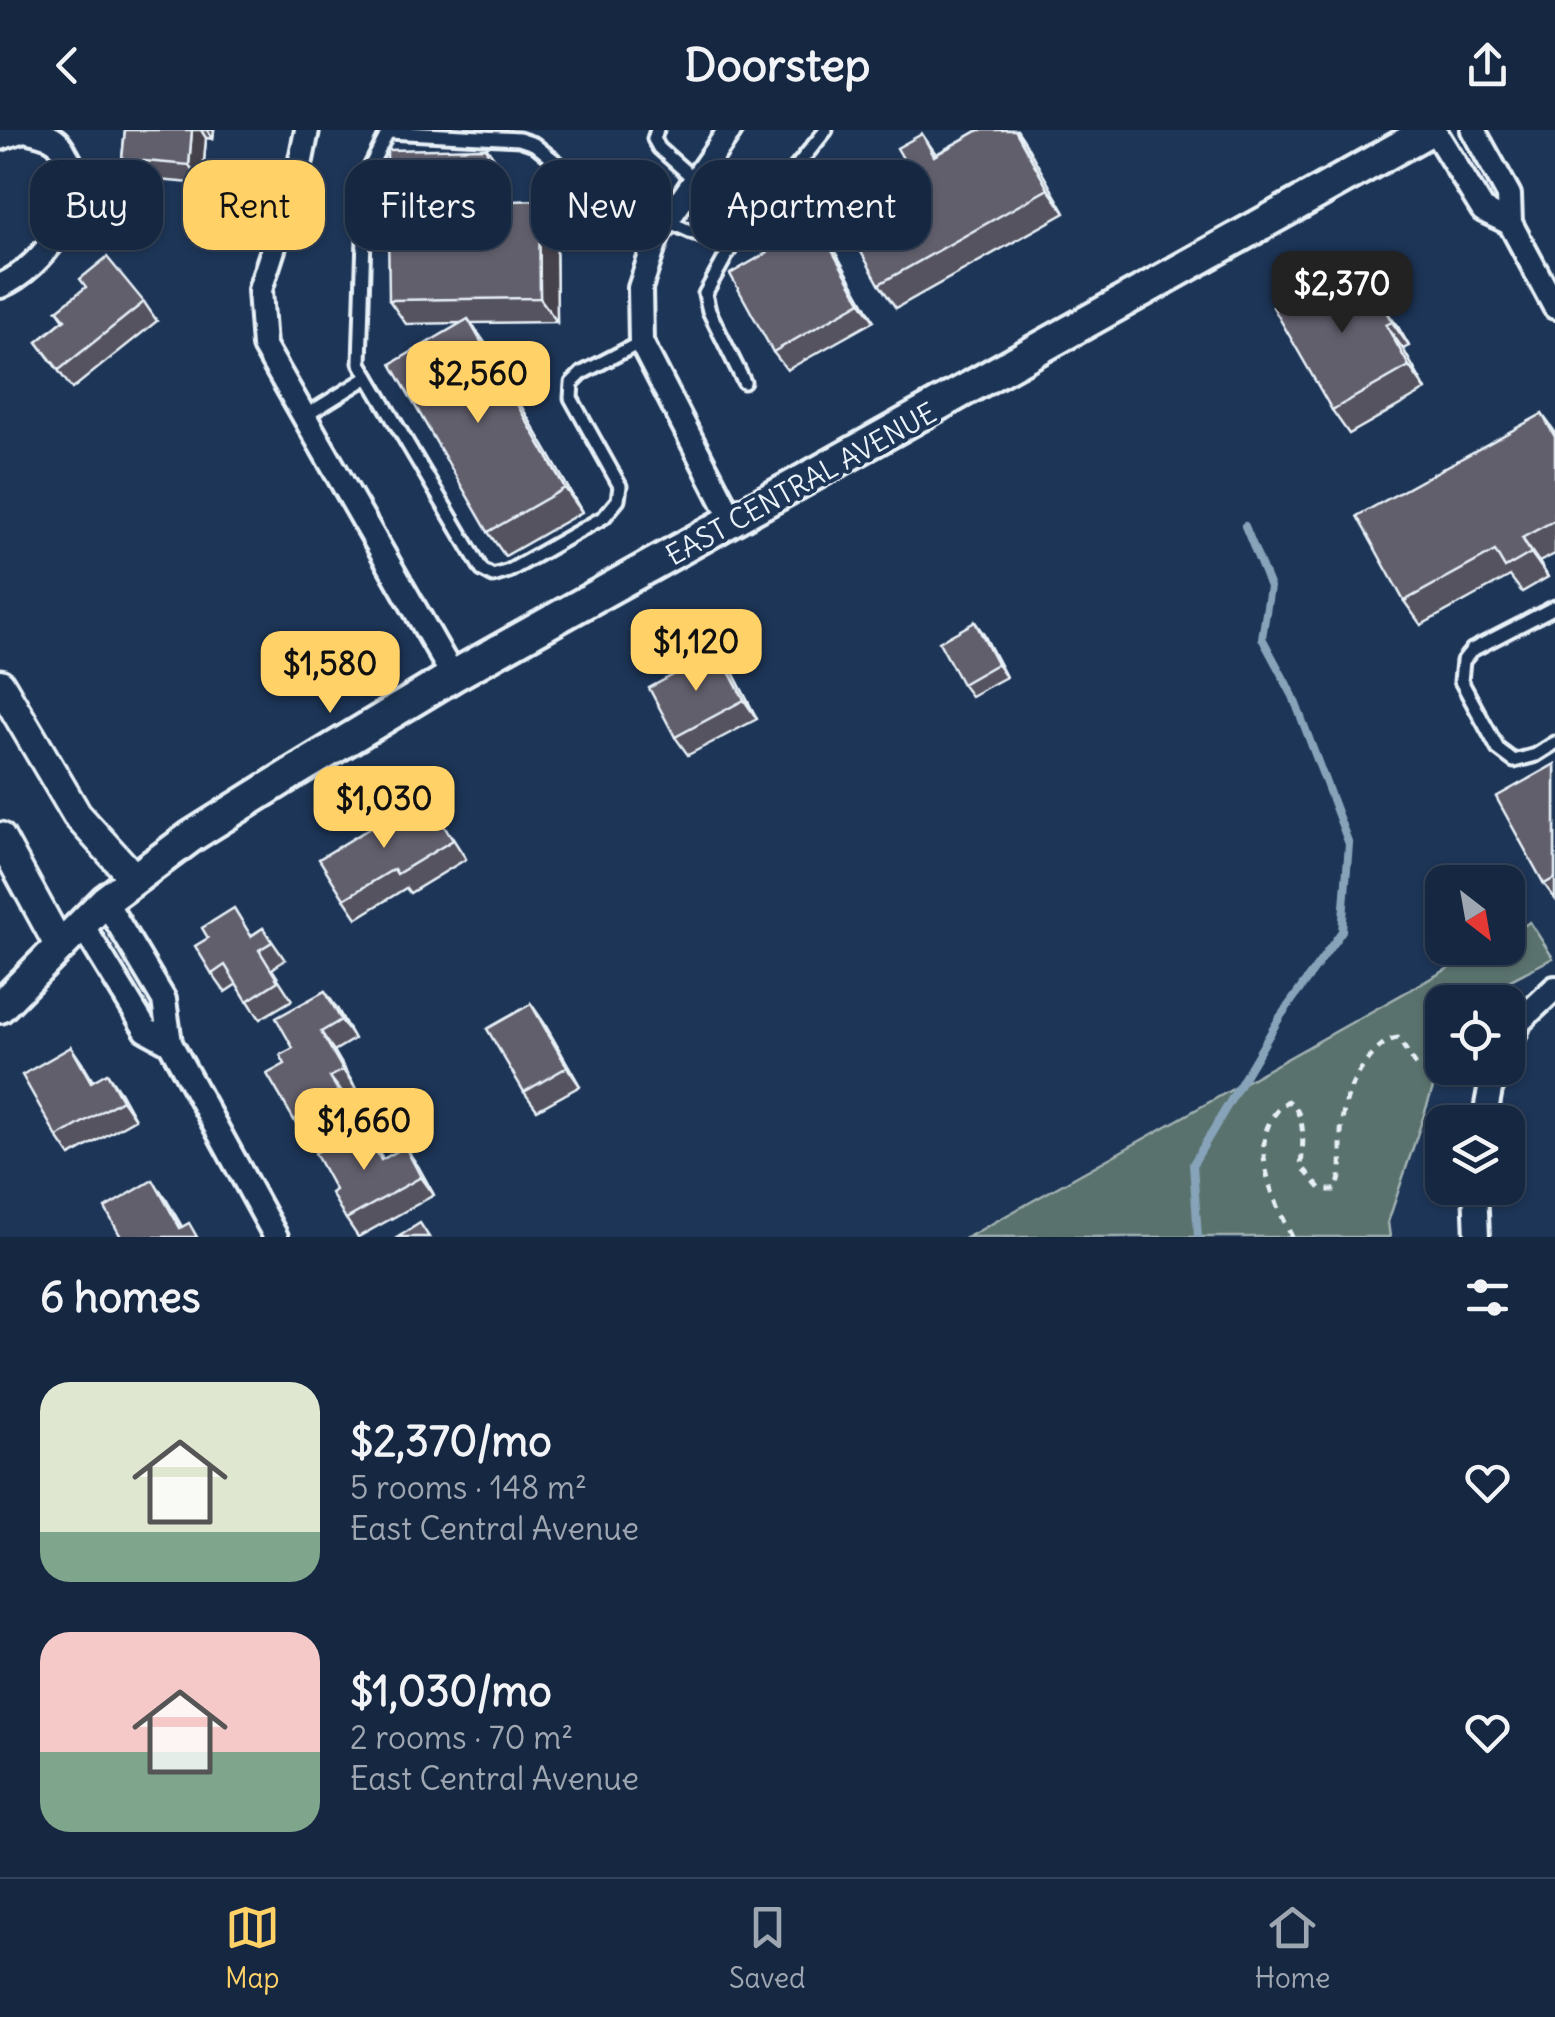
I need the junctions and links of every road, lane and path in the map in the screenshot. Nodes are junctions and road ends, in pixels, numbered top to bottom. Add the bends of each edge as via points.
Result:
1 (25, 130) edge
2 (307, 130) edge
3 (657, 130) edge
4 (730, 130) edge
5 (826, 130) edge
6 (1432, 130) edge
7 (1472, 130) edge
8 (388, 131) edge
9 (482, 133) edge
10 (0, 138) edge
11 (554, 160) edge
12 (709, 160) edge
13 (802, 160) edge
14 (691, 176) edge
15 (691, 186) edge
16 (671, 215) edge
17 (1510, 223) junction
18 (654, 250) edge
19 (729, 250) edge
20 (0, 286) edge
21 (1552, 296) edge
22 (640, 342) junction
23 (368, 378) junction
24 (744, 382) dead end
25 (306, 416) junction
26 (733, 521) junction
27 (1555, 607) edge
28 (453, 676) junction
29 (0, 684) edge
30 (1555, 744) edge
31 (0, 837) edge
32 (134, 878) junction
33 (105, 901) junction
34 (81, 923) junction
35 (59, 945) junction
36 (1555, 988) edge
37 (0, 1007) edge
38 (1525, 1017) edge
39 (170, 1043) junction
40 (1425, 1066) edge
41 (1476, 1205) edge
42 (276, 1237) edge
43 (1292, 1237) edge
44 (1477, 1237) edge

1 - 10 street
1 - 20 street via 57,141 72,165 73,192 47,250
2 - 25 street via 260,290 264,346
3 - 14 lane via 659,148
4 - 12 street
5 - 13 lane
6 - 17 street via 1483,210
6 - 26 main road, EAST CENTRAL AVENUE
7 - 17 street via 1509,195
8 - 9 lane
8 - 23 lane via 366,175 360,363
9 - 11 lane via 519,138
15 - 16 street
17 - 21 street
18 - 22 street via 640,288
19 - 24 lane via 705,294
22 - 23 lane via 572,382 572,398 620,486 618,500 604,517 493,576 482,570
22 - 26 street
23 - 25 lane
25 - 28 street
26 - 28 main road, EAST CENTRAL AVENUE
27 - 30 lane via 1472,650 1461,680 1498,750 1514,761
28 - 32 main road, EAST CENTRAL AVENUE
29 - 32 street via 77,815
31 - 35 street
32 - 33 main road, EAST CENTRAL AVENUE
33 - 34 main road, EAST CENTRAL AVENUE
33 - 39 street via 164,1000
34 - 35 main road, EAST CENTRAL AVENUE
34 - 39 street via 146,1030
35 - 37 main road, EAST CENTRAL AVENUE
36 - 38 street
39 - 42 street
40 - 43 path via 1418,1067 1392,1038 1358,1073 1348,1092 1336,1190 1322,1190 1301,1166 1299,1110 1293,1103 1270,1116 1264,1147 1268,1190
41 - 44 street

